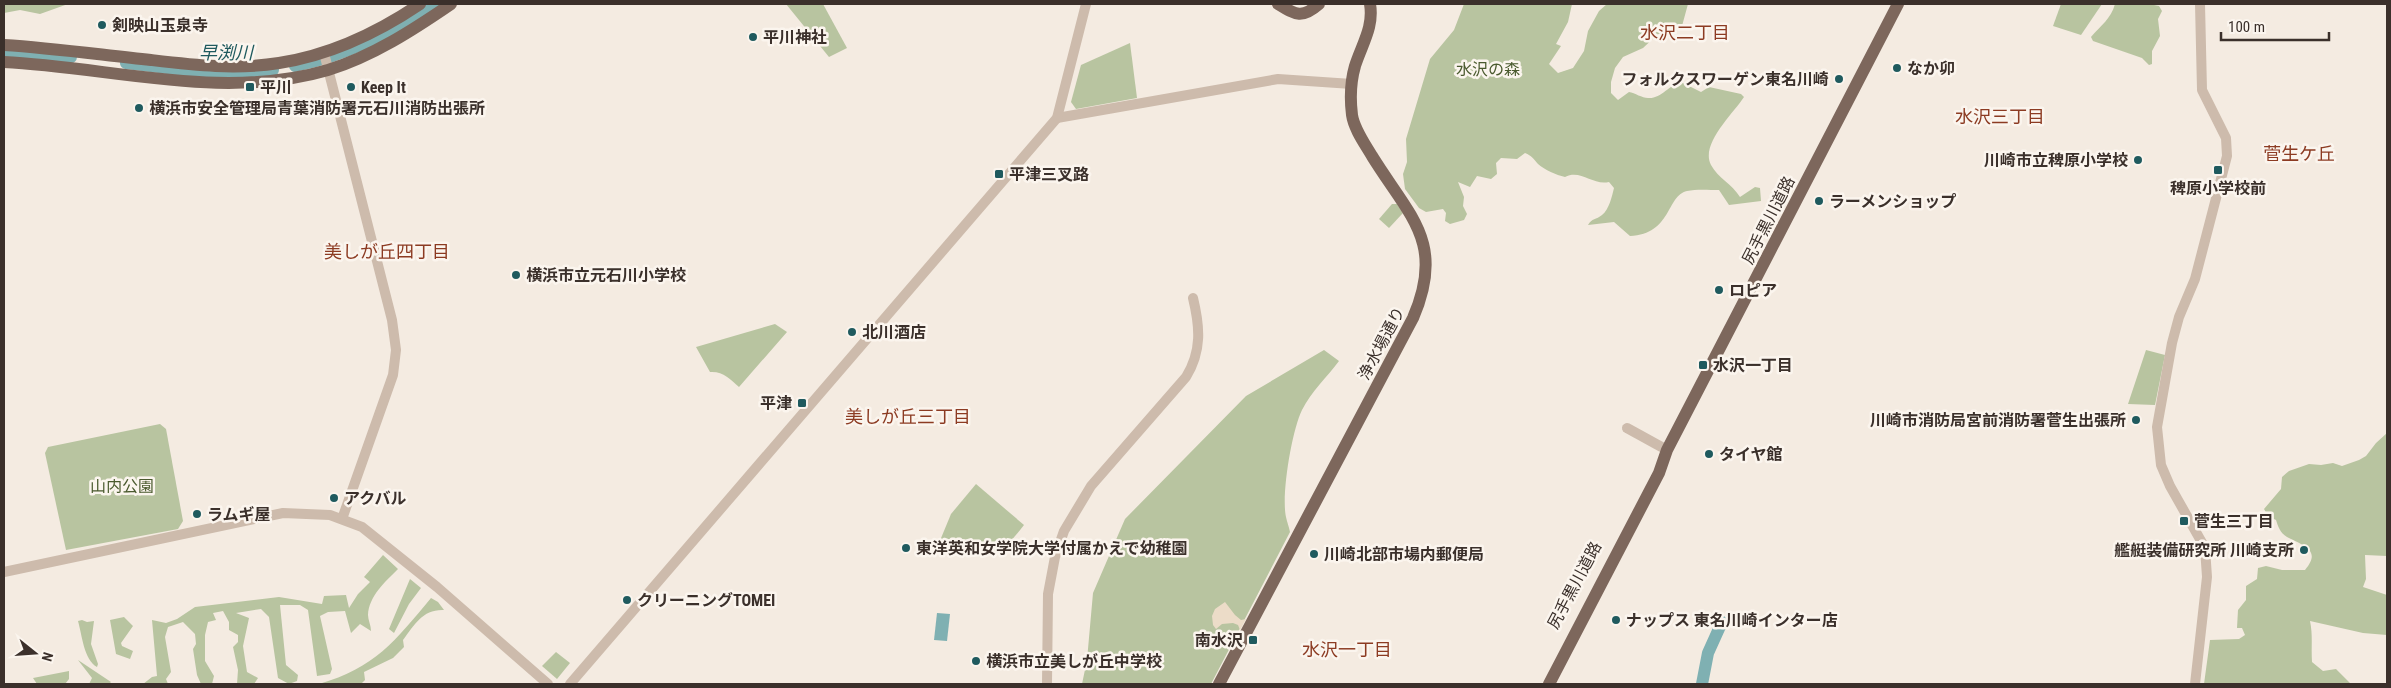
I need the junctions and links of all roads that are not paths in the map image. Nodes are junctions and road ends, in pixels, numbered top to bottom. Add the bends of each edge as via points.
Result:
1 (420, 4) edge
2 (452, 4) edge
3 (1086, 4) edge
4 (1278, 4) edge
5 (1319, 4) edge
6 (1370, 4) edge
7 (1898, 4) edge
8 (2200, 4) edge
9 (4, 45) edge
10 (327, 61) junction
11 (4, 62) edge
12 (1352, 84) junction
13 (1057, 118) junction
14 (1192, 298) dead end
15 (1627, 428) dead end
16 (1667, 450) junction
17 (342, 519) junction
18 (4, 572) edge
19 (548, 684) edge
20 (570, 684) edge
21 (1047, 684) edge
22 (1219, 684) edge
23 (1540, 684) edge
24 (1549, 684) edge
25 (2195, 684) edge

1 - 10 main road
2 - 10 main road via 388,44
3 - 13 street
4 - 5 main road via 1297,14 1305,14
6 - 12 main road, 浄水場通り via 1370,28
7 - 16 main road, 尻手黒川道路
8 - 25 street via 2202,90 2226,138 2227,156 2195,279 2172,343 2156,427 2161,465 2205,548 2207,578
9 - 10 main road via 229,67
10 - 11 main road via 271,81 210,83
10 - 17 street via 392,320 396,350 392,375
12 - 13 street via 1278,79
12 - 22 main road, 浄水場通り via 1352,115 1356,126 1381,170 1411,212 1423,240 1426,257 1424,287 1413,318
13 - 20 street
14 - 21 street via 1199,335 1198,352 1192,368 1091,486 1072,514 1059,544 1048,594
15 - 16 street
16 - 23 main road, 尻手黒川道路 via 1654,467
16 - 24 main road, 尻手黒川道路 via 1655,481
17 - 18 street via 316,513 283,513
17 - 19 street via 376,537

